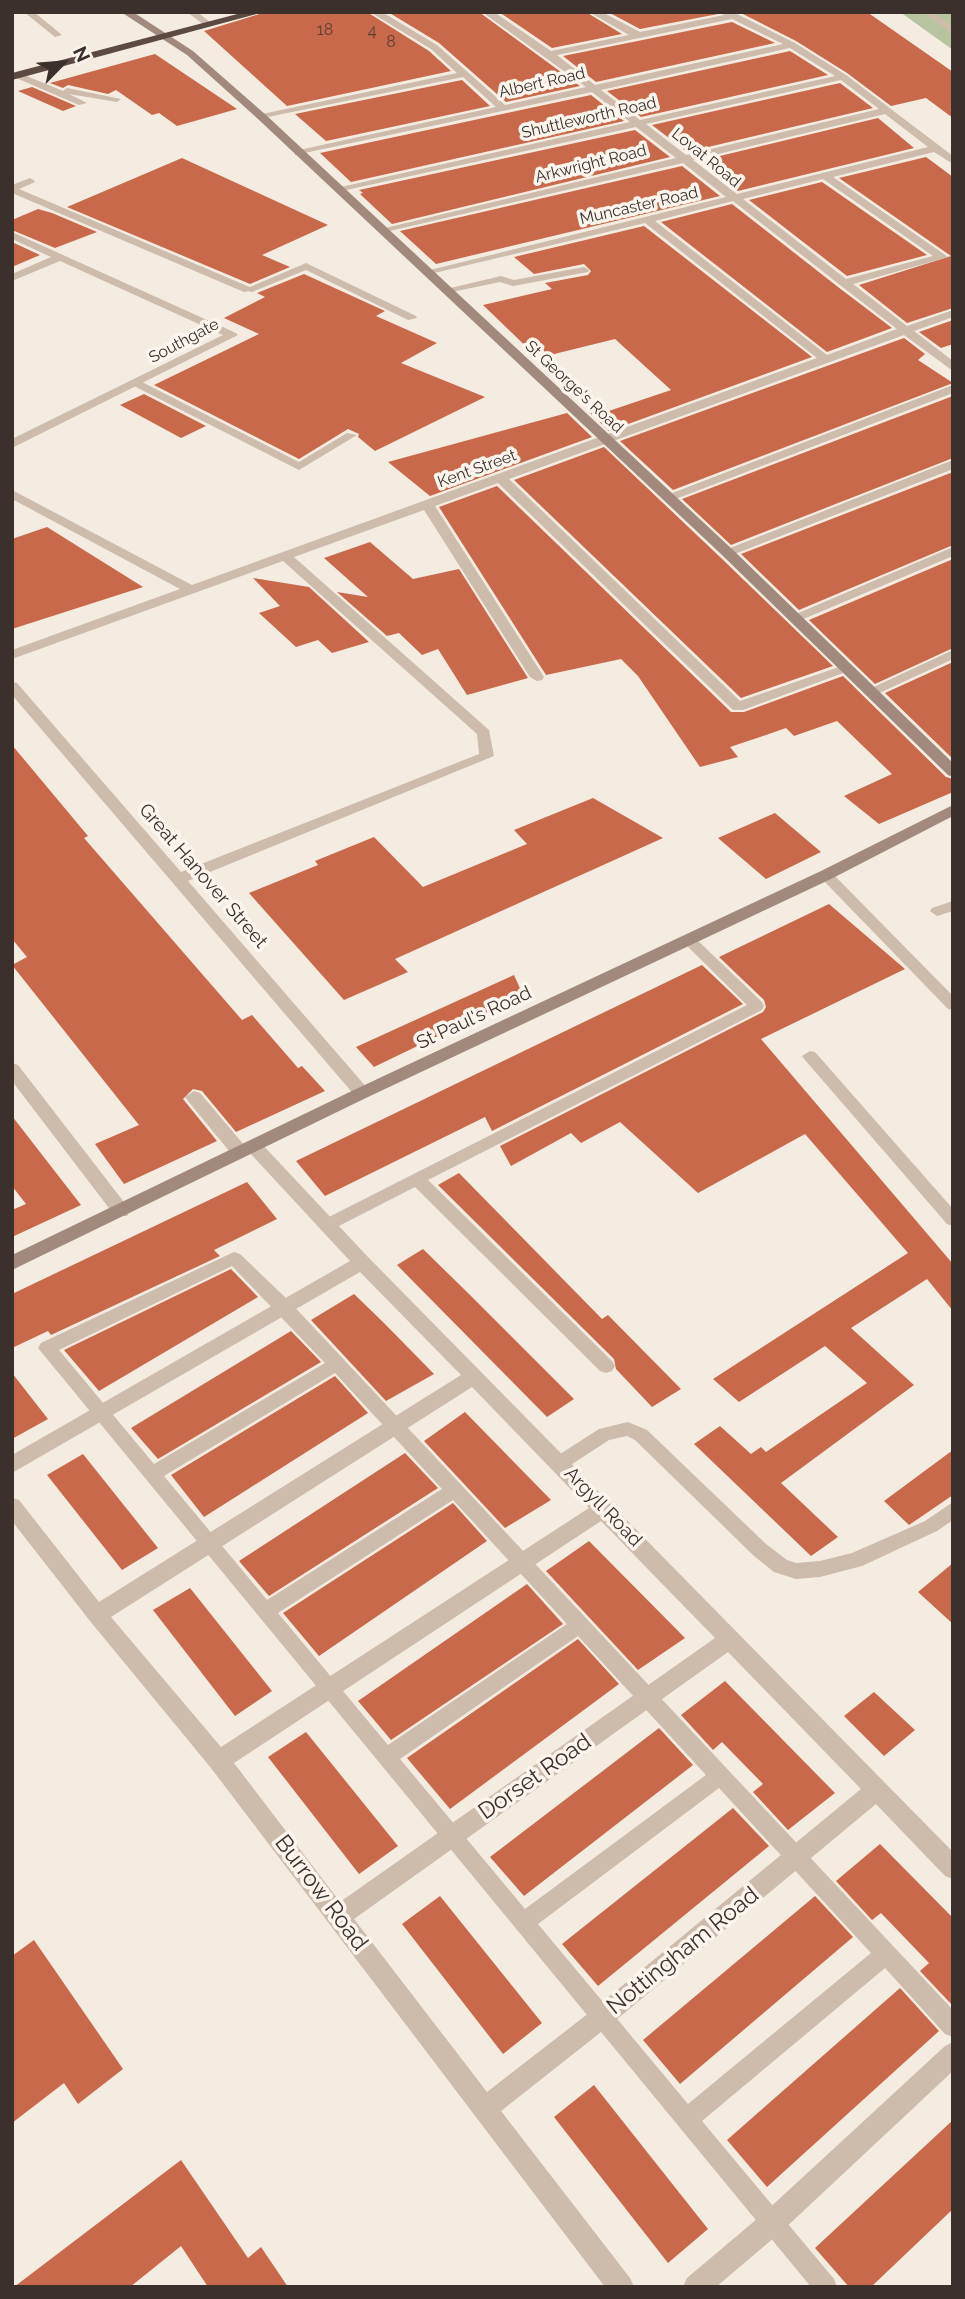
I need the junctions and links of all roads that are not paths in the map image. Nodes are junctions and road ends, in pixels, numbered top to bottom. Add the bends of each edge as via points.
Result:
1 (28, 12) edge
2 (126, 12) edge
3 (191, 12) edge
4 (259, 12) edge
5 (375, 12) edge
6 (486, 12) edge
7 (594, 12) edge
8 (926, 12) edge
9 (729, 14) edge
10 (210, 25) junction
11 (953, 31) edge
12 (58, 35) dead end
13 (639, 36) junction
14 (164, 37) junction
15 (792, 45) junction
16 (549, 54) junction
17 (465, 74) junction
18 (15, 76) edge
19 (843, 77) junction
20 (591, 87) junction
21 (51, 90) junction
22 (117, 99) dead end
23 (82, 103) dead end
24 (503, 108) junction
25 (888, 110) junction
26 (262, 117) junction
27 (637, 123) junction
28 (936, 148) junction
29 (299, 153) junction
30 (682, 159) junction
31 (953, 161) edge
32 (825, 176) junction
33 (30, 181) dead end
34 (12, 189) edge
35 (341, 190) junction
36 (733, 200) junction
37 (648, 220) junction
38 (385, 231) junction
39 (12, 235) edge
40 (57, 258) junction
41 (584, 270) dead end
42 (430, 273) junction
43 (12, 278) edge
44 (844, 283) junction
45 (248, 290) joint
46 (447, 290) junction
47 (953, 313) edge
48 (412, 318) dead end
49 (905, 330) junction
50 (825, 359) junction
51 (953, 367) edge
52 (136, 383) junction
53 (953, 389) edge
54 (351, 435) dead end
55 (607, 440) junction
56 (12, 444) edge
57 (953, 464) edge
58 (501, 478) junction
59 (12, 494) edge
60 (668, 497) junction
61 (428, 505) junction
62 (953, 551) edge
63 (727, 552) junction
64 (285, 556) junction
65 (191, 590) junction
66 (796, 617) junction
67 (953, 654) edge
68 (12, 655) edge
69 (847, 669) junction
70 (537, 677) dead end
71 (12, 686) edge
72 (870, 692) junction
73 (953, 772) edge
74 (953, 810) edge
75 (826, 874) junction
76 (178, 879) junction
77 (953, 906) edge
78 (937, 911) dead end
79 (689, 940) junction
80 (953, 1005) edge
81 (810, 1056) dead end
82 (12, 1069) edge
83 (362, 1093) junction
84 (194, 1097) dead end
85 (247, 1149) junction
86 (419, 1181) junction
87 (121, 1211) junction
88 (953, 1220) edge
89 (327, 1225) junction
90 (362, 1262) junction
91 (12, 1263) edge
92 (283, 1306) junction
93 (337, 1364) junction
94 (606, 1366) dead end
95 (475, 1376) junction
96 (100, 1413) junction
97 (396, 1427) junction
98 (560, 1463) junction
99 (12, 1465) edge
100 (152, 1474) junction
101 (454, 1490) junction
102 (12, 1506) edge
103 (604, 1508) junction
104 (953, 1509) edge
105 (208, 1544) junction
106 (520, 1563) junction
107 (266, 1611) junction
108 (97, 1615) junction
109 (580, 1625) junction
110 (731, 1639) junction
111 (330, 1688) junction
112 (646, 1698) junction
113 (387, 1757) junction
114 (219, 1760) junction
115 (720, 1776) junction
116 (877, 1789) junction
117 (451, 1837) junction
118 (797, 1857) junction
119 (953, 1868) edge
120 (339, 1916) junction
121 (524, 1923) junction
122 (885, 1954) junction
123 (602, 2017) junction
124 (953, 2026) edge
125 (953, 2054) edge
126 (485, 2109) junction
127 (687, 2119) junction
128 (772, 2222) junction
129 (621, 2287) edge
130 (696, 2287) edge
131 (826, 2287) edge

1 - 12 lane
2 - 14 street, St George's Road
3 - 10 lane
4 - 10 highway
5 - 17 street via 434,47
6 - 16 street, Lovat Road
7 - 13 street
8 - 11 lane
9 - 13 street
9 - 15 street
10 - 14 highway
13 - 16 street
14 - 18 highway
14 - 26 street, St George's Road via 190,53
15 - 19 street
15 - 20 street, Albert Road
16 - 20 street, Lovat Road
17 - 24 street
17 - 26 street
18 - 21 lane
19 - 25 street
19 - 27 street, Shuttleworth Road
20 - 24 street, Albert Road
20 - 27 street, Lovat Road
21 - 22 lane
21 - 23 lane
24 - 29 street, Albert Road
25 - 28 street
25 - 30 street, Arkwright Road
26 - 29 street, St George's Road
27 - 30 street, Lovat Road
27 - 35 street, Shuttleworth Road
28 - 31 street
28 - 32 street, Muncaster Road
29 - 35 street, St George's Road
30 - 36 street, Lovat Road
30 - 38 street, Arkwright Road
32 - 36 street, Muncaster Road
32 - 44 street via 942,257
33 - 34 lane
34 - 45 street
35 - 38 street, St George's Road
36 - 37 street, Muncaster Road
36 - 44 street, Lovat Road
37 - 42 street, Muncaster Road
37 - 50 street
38 - 42 street, St George's Road
39 - 40 street, Southgate
40 - 43 street
40 - 52 street, Southgate via 232,335
41 - 46 lane via 513,284 501,279
42 - 46 street, St George's Road
44 - 49 street, Lovat Road
45 - 48 lane via 306,266
46 - 55 street, St George's Road
47 - 49 street, Kent Street
49 - 50 street, Kent Street
49 - 51 street, Lovat Road
50 - 55 street, Kent Street
52 - 54 lane via 299,467
52 - 56 street, Southgate
53 - 60 street
55 - 58 street, Kent Street
55 - 60 street, St George's Road
57 - 63 street
58 - 61 street, Kent Street
58 - 69 street via 738,707
59 - 65 street
60 - 63 street, St George's Road
61 - 64 street, Kent Street
61 - 70 street
62 - 66 street
63 - 66 street, St George's Road
64 - 65 street, Kent Street
64 - 76 street via 484,733 487,756
65 - 68 street, Kent Street
66 - 69 street, St George's Road
67 - 72 street
69 - 72 street, St George's Road
71 - 76 street, Great Hanover Street
72 - 73 street, St George's Road
74 - 75 street, St Paul's Road
75 - 79 street, St Paul's Road
75 - 80 lane
76 - 83 street, Great Hanover Street
77 - 78 lane
79 - 83 street, St Paul's Road
79 - 86 lane via 757,1006
81 - 88 lane
82 - 87 street
83 - 85 street, St Paul's Road
84 - 85 street, Argyll Road
85 - 87 street, St Paul's Road
85 - 89 street, Argyll Road
86 - 89 lane
86 - 94 lane
87 - 91 street, St Paul's Road
89 - 90 street, Argyll Road
90 - 92 street
90 - 95 street, Argyll Road
92 - 93 lane
92 - 96 street
92 - 96 lane via 233,1258 47,1349
93 - 97 lane
93 - 100 lane
95 - 97 street
95 - 98 street, Argyll Road
96 - 99 street
96 - 100 lane
97 - 101 lane
97 - 105 street
98 - 103 street, Argyll Road
98 - 104 lane via 604,1434 628,1429 641,1435 760,1550 796,1571 855,1560 931,1526
100 - 105 lane
101 - 106 lane
101 - 107 lane
102 - 108 street, Burrow Road
103 - 106 street
103 - 110 street, Argyll Road
105 - 107 lane
105 - 108 street
106 - 109 lane
106 - 111 street
107 - 111 lane
108 - 114 street, Burrow Road
109 - 112 lane
109 - 113 lane
110 - 112 street, Dorset Road
110 - 116 street, Argyll Road
111 - 113 lane
111 - 114 street
112 - 115 lane
112 - 117 street, Dorset Road
113 - 117 lane
114 - 120 street, Burrow Road
115 - 118 lane
115 - 121 lane
116 - 118 street, Nottingham Road
116 - 119 street, Argyll Road
117 - 120 street, Dorset Road
117 - 121 lane
118 - 122 lane
118 - 123 street, Nottingham Road
120 - 126 street, Burrow Road
121 - 123 lane
122 - 124 lane
122 - 127 lane
123 - 126 street, Nottingham Road
123 - 127 lane
125 - 128 street
126 - 129 street, Burrow Road
127 - 128 lane
128 - 130 street
128 - 131 lane

